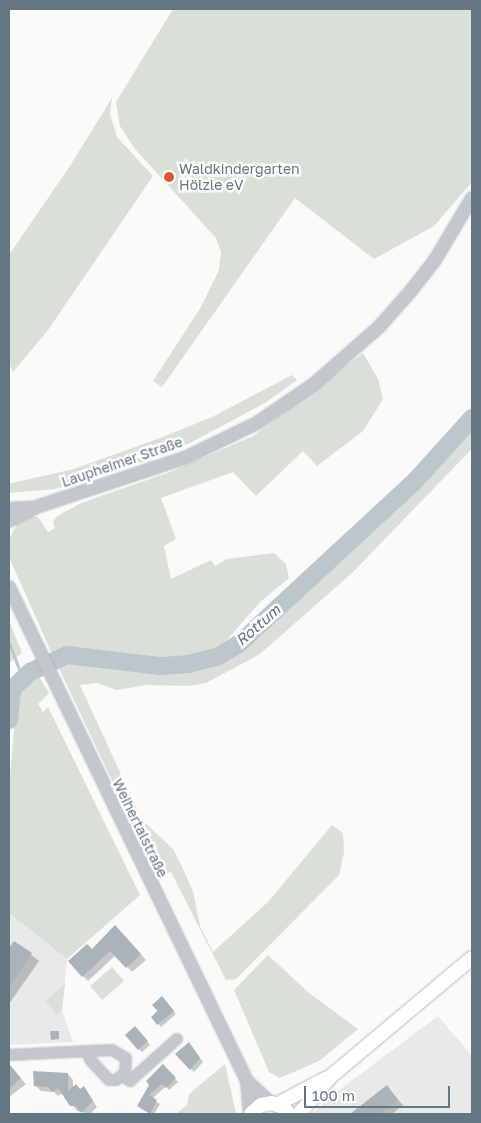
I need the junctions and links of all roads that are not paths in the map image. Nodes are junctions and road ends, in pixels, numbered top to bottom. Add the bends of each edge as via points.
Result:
1 (472, 198) edge
2 (36, 507) junction
3 (9, 509) edge
4 (9, 521) edge
5 (9, 587) edge
6 (472, 958) edge
7 (177, 1039) dead end
8 (87, 1052) junction
9 (9, 1055) edge
10 (122, 1076) junction
11 (330, 1077) junction
12 (247, 1081) junction
13 (274, 1104) junction
14 (251, 1114) edge
15 (289, 1114) edge
16 (299, 1114) edge

1 - 2 street, Laupheimer Straße via 435,260 410,292 380,327 314,384 257,423 187,457
2 - 3 street, Laupheimer Straße
2 - 4 street, Laupheimer Straße
5 - 12 street, Weihertalstraße
6 - 11 main road
7 - 10 street via 130,1081
8 - 9 street
8 - 10 street via 105,1078 113,1081
8 - 10 street via 112,1050 123,1055 127,1064
11 - 13 main road
11 - 16 main road
12 - 13 street, Weihertalstraße
12 - 14 street, Weihertalstraße
13 - 14 main road via 261,1105
13 - 15 main road

